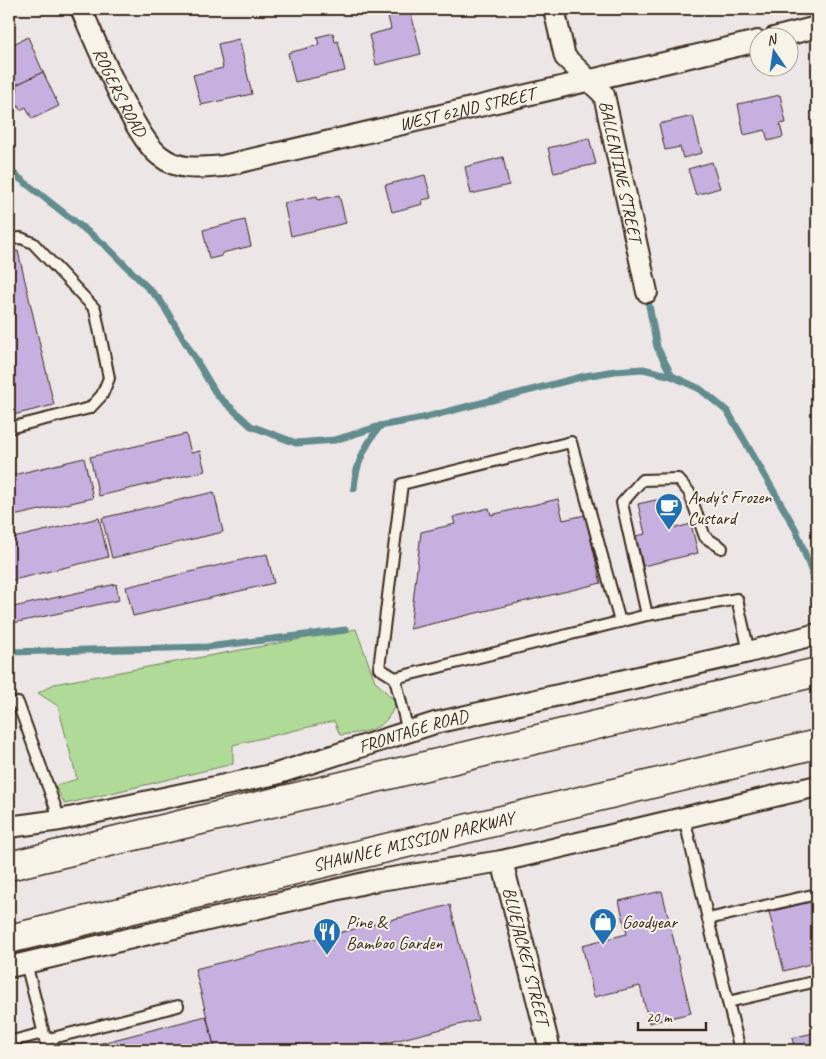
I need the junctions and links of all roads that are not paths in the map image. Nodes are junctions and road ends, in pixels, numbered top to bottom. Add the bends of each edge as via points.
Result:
1 (81, 9) edge
2 (554, 9) edge
3 (817, 27) edge
4 (798, 32) edge
5 (748, 43) edge
6 (589, 81) junction
7 (176, 164) joint
8 (9, 239) edge
9 (647, 292) dead end
10 (9, 428) edge
11 (817, 445) edge
12 (817, 455) edge
13 (722, 548) dead end
14 (647, 616) junction
15 (620, 622) junction
16 (817, 634) edge
17 (749, 652) junction
18 (817, 672) edge
19 (395, 678) junction
20 (9, 702) edge
21 (408, 732) junction
22 (817, 744) edge
23 (817, 786) edge
24 (684, 817) junction
25 (60, 820) junction
26 (9, 827) edge
27 (502, 861) junction
28 (9, 866) edge
29 (817, 894) edge
30 (708, 919) junction
31 (9, 939) edge
32 (17, 965) edge
33 (817, 981) edge
34 (728, 1002) junction
35 (178, 1006) dead end
36 (45, 1041) edge
37 (9, 1042) edge
38 (550, 1050) edge
39 (740, 1050) edge

1 - 7 street, ROGERS ROAD via 124,102 149,144 160,156
2 - 6 street, BALLENTINE STREET via 565,57
3 - 4 street
5 - 6 street, WEST 62ND STREET
6 - 7 street, WEST 62ND STREET via 222,166 194,169
6 - 9 street, BALLENTINE STREET via 604,95
8 - 10 lane via 21,238 33,243 95,309 109,378 102,395 90,408
11 - 12 lane
13 - 14 lane via 705,537 689,492 678,479 642,480 622,503
14 - 15 lane
14 - 17 lane via 737,599
15 - 19 lane
15 - 19 lane via 571,442 552,446 402,484 379,668
16 - 17 street, FRONTAGE ROAD
17 - 21 street, FRONTAGE ROAD
18 - 28 highway
19 - 21 lane
20 - 25 lane via 18,703
21 - 25 street, FRONTAGE ROAD via 276,774
22 - 31 highway, SHAWNEE MISSION PARKWAY
23 - 24 street
24 - 27 street
24 - 30 lane
25 - 26 street, FRONTAGE ROAD
27 - 32 street via 373,881
27 - 38 street, BLUEJACKET STREET
29 - 30 lane
30 - 34 lane
32 - 36 lane
33 - 34 lane
34 - 39 lane
35 - 36 lane
36 - 37 lane

